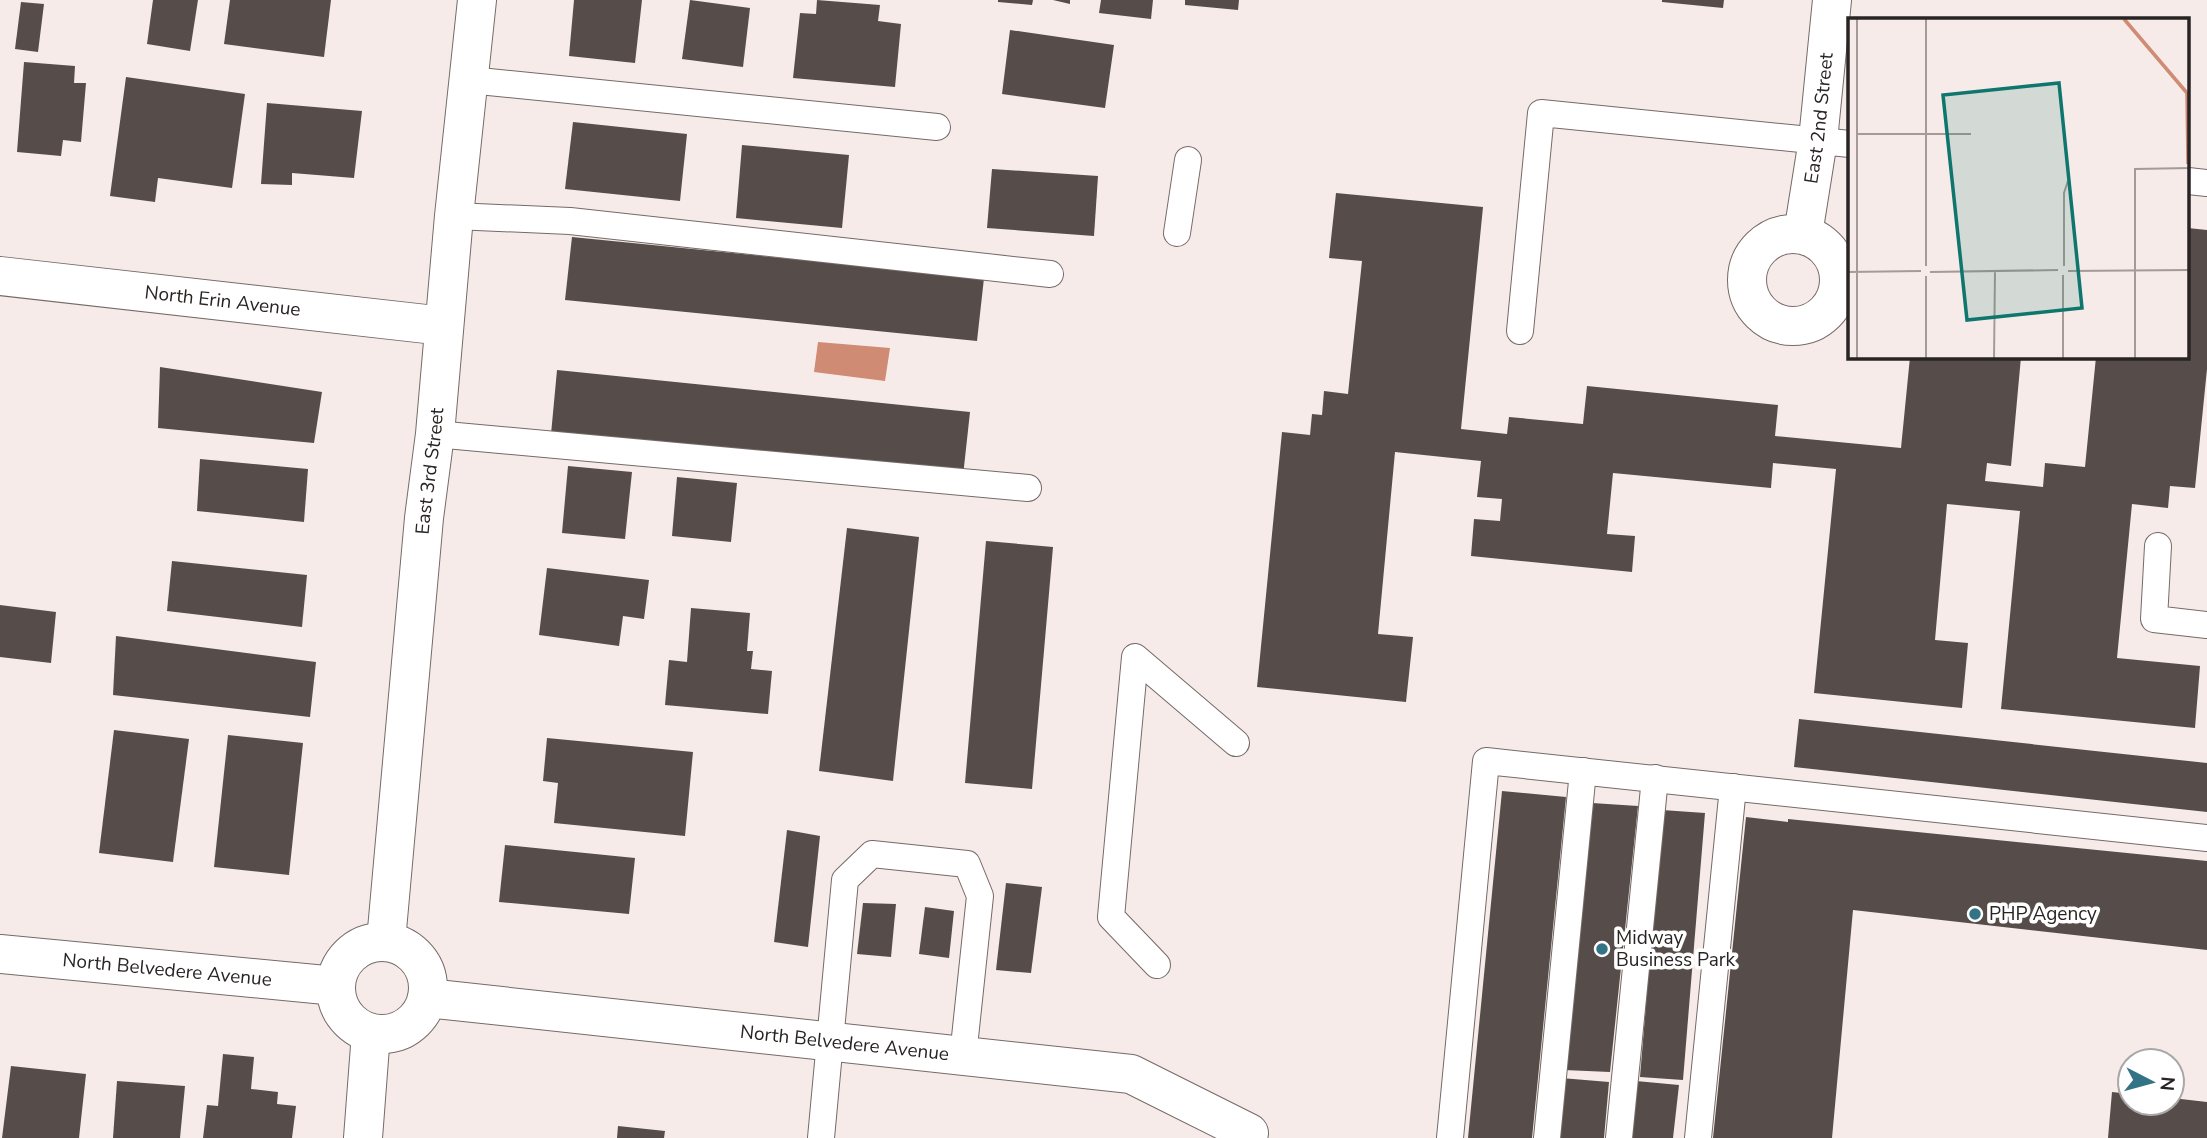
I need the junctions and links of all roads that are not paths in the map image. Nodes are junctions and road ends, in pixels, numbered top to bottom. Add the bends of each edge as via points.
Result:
1 (477, 0) edge
2 (1832, 0) edge
3 (469, 80) junction
4 (937, 127) dead end
5 (1834, 142) edge
6 (1188, 160) dead end
7 (454, 216) junction
8 (1177, 233) dead end
9 (1803, 234) dead end
10 (1049, 274) dead end
11 (0, 276) edge
12 (444, 326) junction
13 (1520, 331) dead end
14 (435, 434) junction
15 (1028, 488) dead end
16 (2158, 546) dead end
17 (2207, 625) edge
18 (1236, 743) dead end
19 (1583, 771) junction
20 (1655, 778) junction
21 (1732, 787) junction
22 (2207, 838) edge
23 (386, 942) junction
24 (0, 954) edge
25 (1157, 965) dead end
26 (336, 986) junction
27 (427, 998) junction
28 (371, 1033) junction
29 (830, 1042) junction
30 (963, 1056) junction
31 (1249, 1133) dead end
32 (363, 1138) edge
33 (821, 1138) edge
34 (1450, 1138) edge
35 (1547, 1138) edge
36 (1619, 1138) edge
37 (1698, 1138) edge

1 - 3 street, East 3rd Street
2 - 5 street, East 2nd Street
3 - 4 lane
3 - 7 street, East 3rd Street
5 - 9 street, East 2nd Street
5 - 13 lane via 1541,113
6 - 8 lane
7 - 10 lane via 569,221
7 - 12 street, East 3rd Street
11 - 12 street, North Erin Avenue
12 - 14 street, East 3rd Street
14 - 15 lane
14 - 23 street, East 3rd Street
16 - 17 lane via 2154,619
18 - 25 lane via 1135,657 1111,917
19 - 20 lane
19 - 34 lane via 1486,761
19 - 35 lane
20 - 21 lane
20 - 36 lane
21 - 22 lane
21 - 37 lane
23 - 26 street via 371,942 346,959
23 - 27 street via 400,945 422,964
24 - 26 street, North Belvedere Avenue
26 - 28 street via 345,1016
27 - 28 street via 415,1021 402,1030
27 - 29 street, North Belvedere Avenue
28 - 32 street
29 - 30 street, North Belvedere Avenue
29 - 30 lane via 845,880 873,854 913,858 967,864 980,896
29 - 33 lane
30 - 31 street, North Belvedere Avenue via 1131,1074

